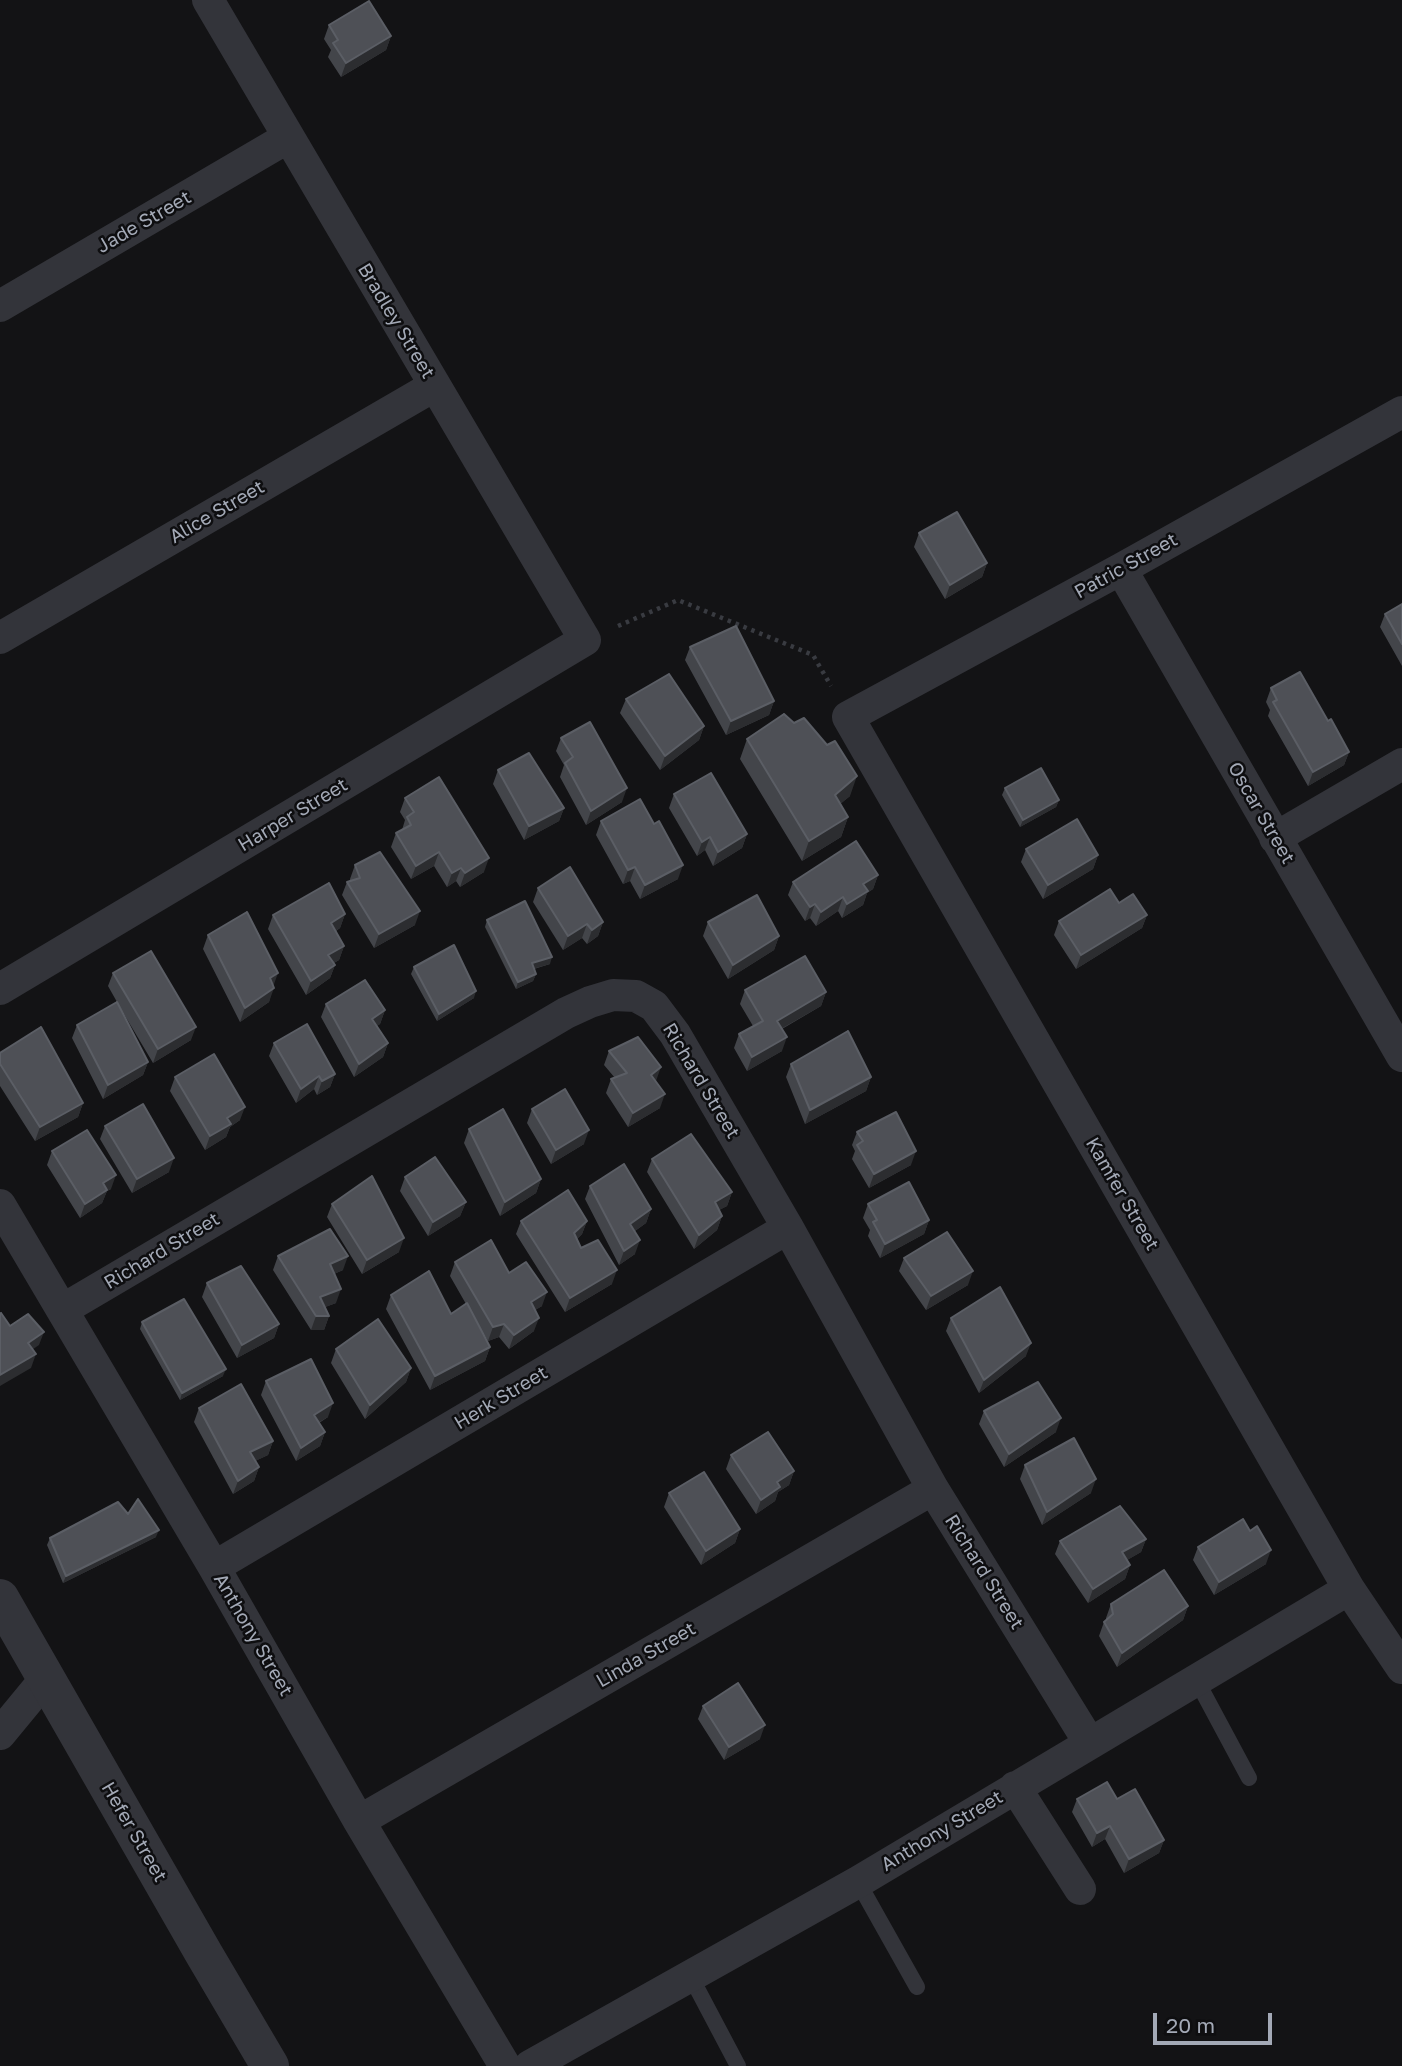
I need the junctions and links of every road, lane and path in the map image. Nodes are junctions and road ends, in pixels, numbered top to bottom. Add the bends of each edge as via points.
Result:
1 (208, 0) edge
2 (287, 138) junction
3 (0, 306) edge
4 (434, 386) junction
5 (1402, 412) edge
6 (1121, 569) junction
7 (0, 638) edge
8 (585, 640) junction
9 (848, 717) junction
10 (1402, 764) edge
11 (1275, 838) junction
12 (0, 989) edge
13 (1402, 1056) edge
14 (0, 1205) edge
15 (788, 1228) junction
16 (62, 1310) junction
17 (933, 1489) junction
18 (214, 1567) junction
19 (1349, 1589) junction
20 (0, 1598) edge
21 (1402, 1668) edge
22 (47, 1677) junction
23 (1197, 1681) junction
24 (0, 1734) edge
25 (1089, 1742) junction
26 (1249, 1778) dead end
27 (1015, 1787) junction
28 (359, 1821) junction
29 (858, 1882) junction
30 (1080, 1889) dead end
31 (691, 1977) junction
32 (917, 1987) dead end
33 (270, 2066) edge
34 (505, 2066) edge
35 (530, 2066) edge
36 (738, 2066) edge

1 - 2 street, Bradley Street
2 - 3 street, Jade Street
2 - 4 street, Bradley Street
4 - 7 street, Alice Street
4 - 8 street, Bradley Street
5 - 6 street, Patric Street
6 - 9 street, Patric Street
6 - 11 street, Oscar Street
8 - 9 path via 678,600 813,655
8 - 12 street, Harper Street
9 - 19 street, Kamfer Street
10 - 11 street
11 - 13 street, Oscar Street
14 - 16 street, Anthony Street
15 - 16 street, Richard Street via 654,1006 636,996 613,995 566,1013
15 - 17 street, Richard Street
15 - 18 street, Herk Street
16 - 18 street, Anthony Street
17 - 25 street, Richard Street
17 - 28 street, Linda Street
18 - 28 street, Anthony Street
19 - 21 street, Kamfer Street
19 - 23 street, Anthony Street
20 - 22 street, Hefer Street
22 - 24 street
22 - 33 street, Hefer Street
23 - 25 street, Anthony Street
23 - 26 lane
25 - 27 street, Anthony Street
27 - 29 street, Anthony Street
27 - 30 street
28 - 34 street, Anthony Street
29 - 31 street, Anthony Street
29 - 32 lane
31 - 35 street, Anthony Street
31 - 36 lane

